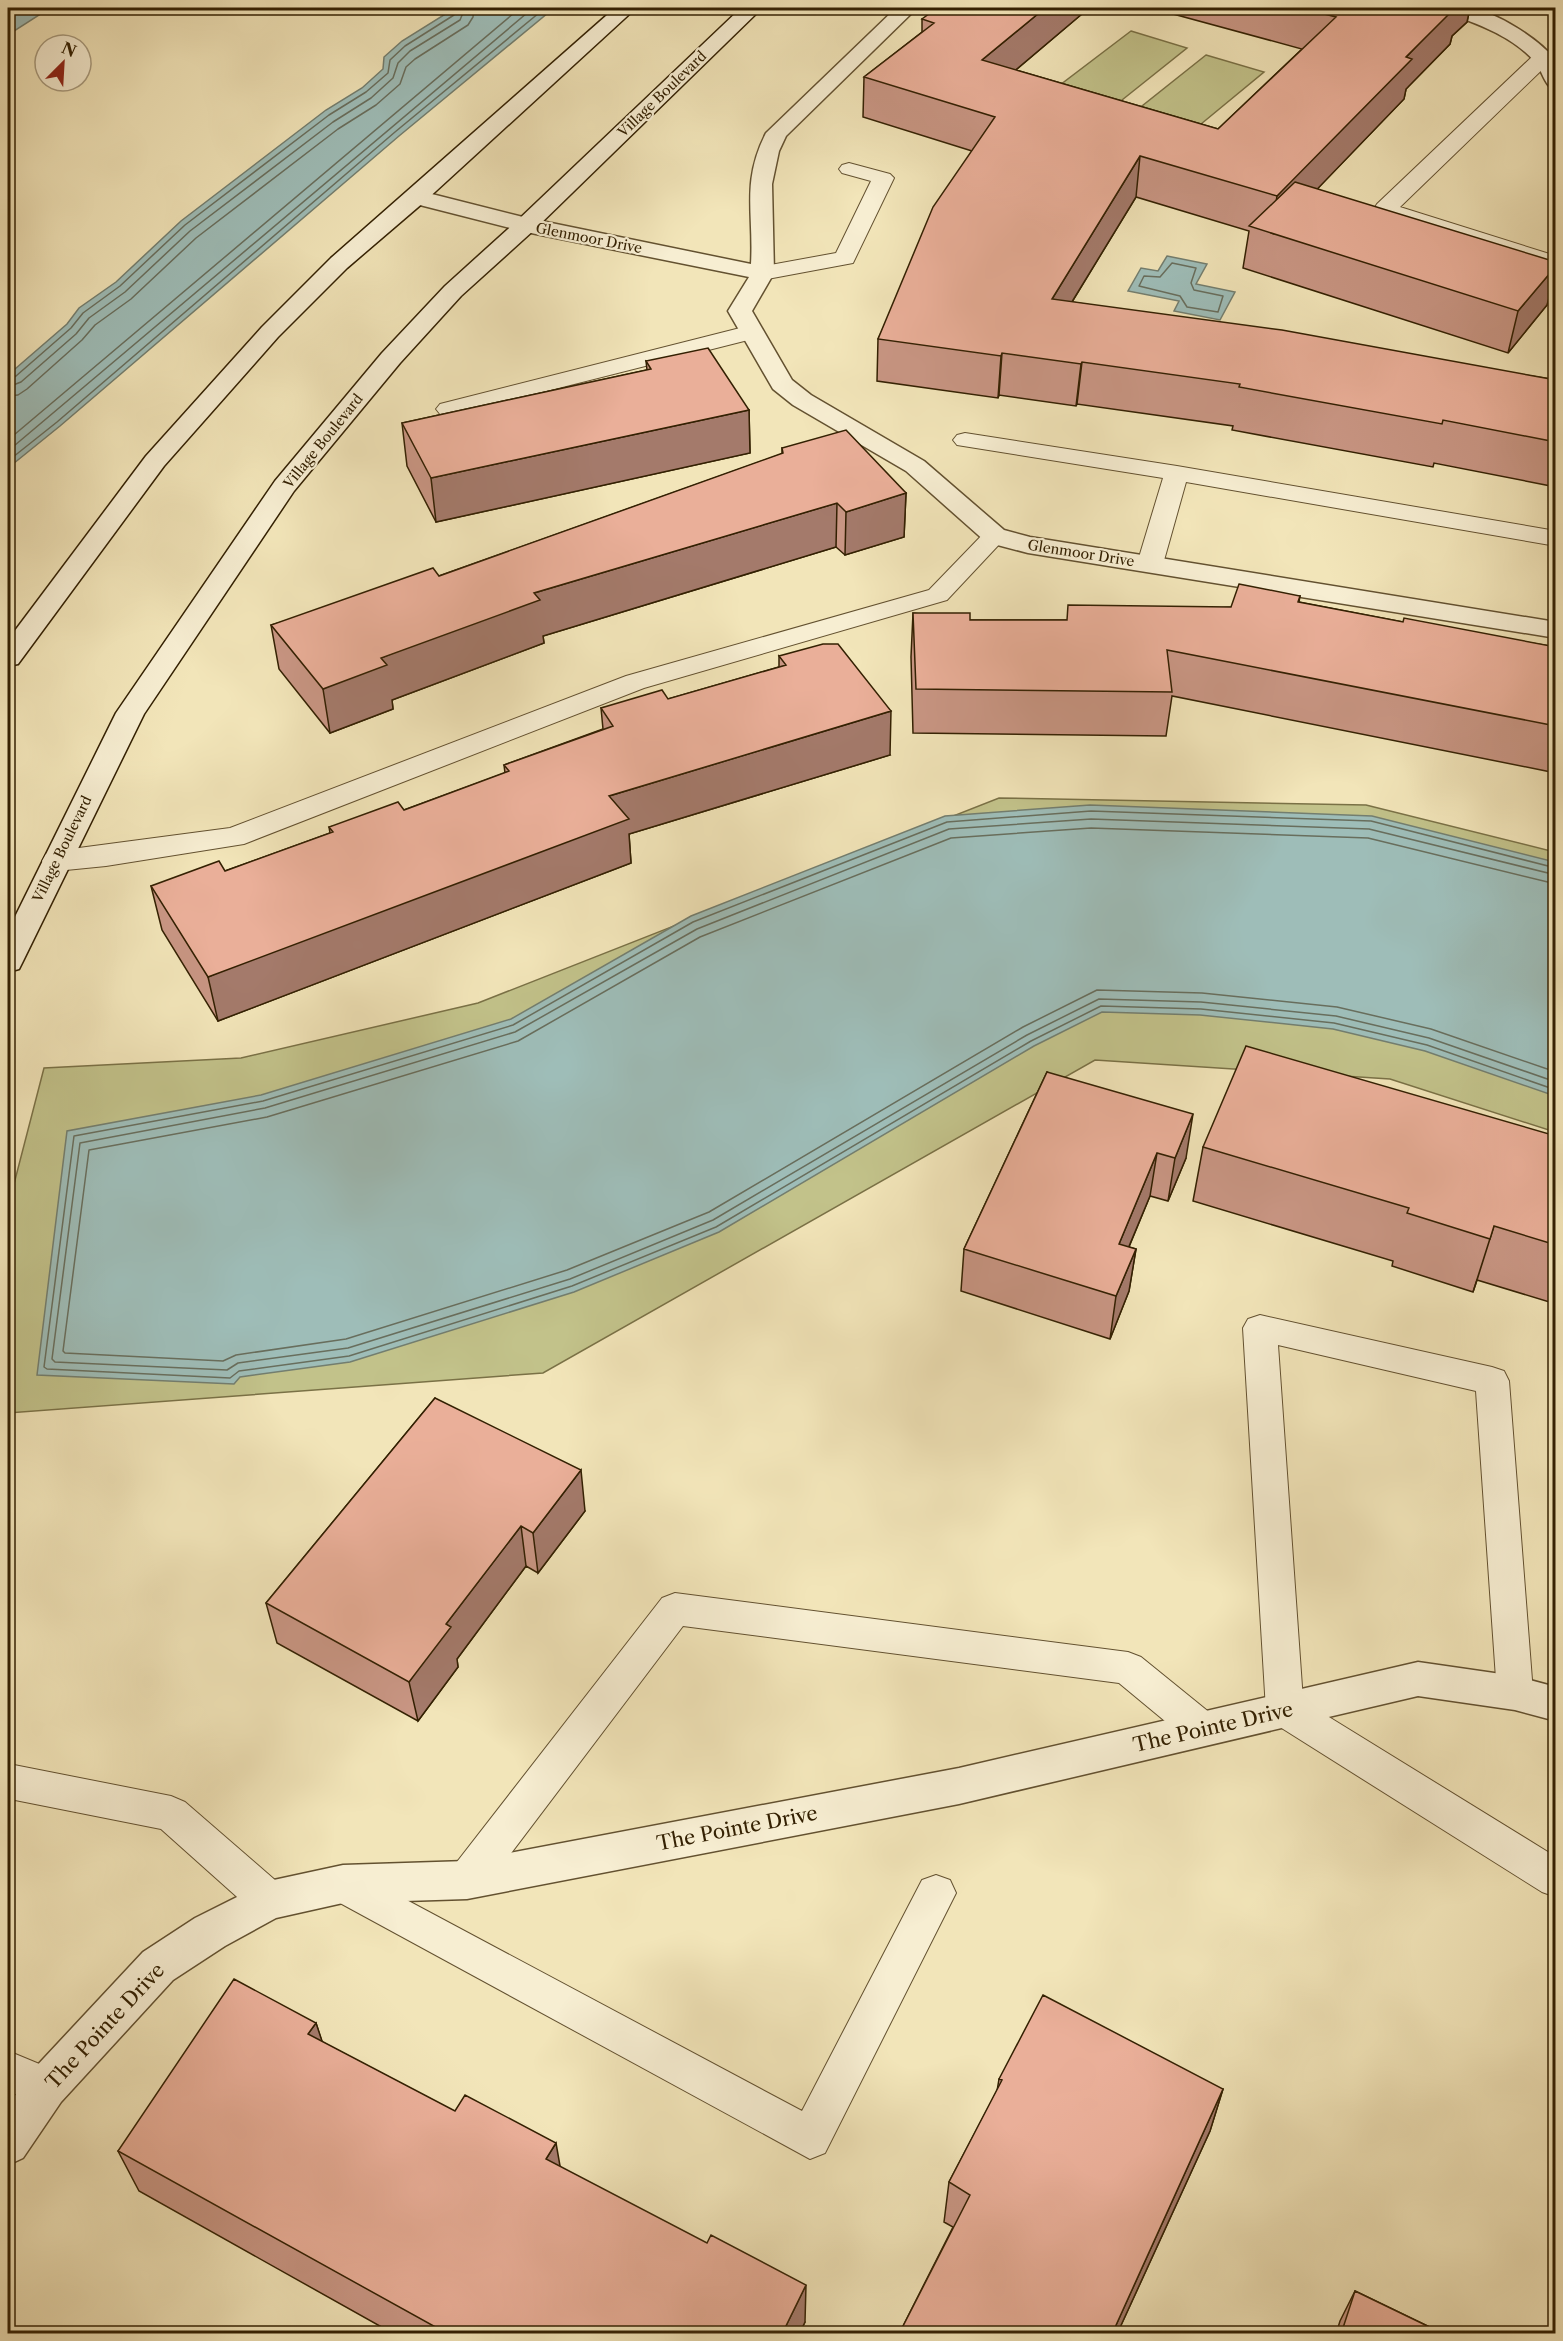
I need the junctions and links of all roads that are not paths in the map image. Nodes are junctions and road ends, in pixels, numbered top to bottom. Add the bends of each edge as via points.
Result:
1 (626, 8) edge
2 (752, 8) edge
3 (907, 8) edge
4 (1452, 8) edge
5 (1549, 57) edge
6 (1556, 82) edge
7 (849, 169) dead end
8 (416, 197) junction
9 (526, 225) junction
10 (1556, 263) edge
11 (762, 273) junction
12 (752, 332) junction
13 (448, 409) dead end
14 (965, 440) dead end
15 (1177, 473) junction
16 (995, 536) junction
17 (1556, 539) edge
18 (1150, 564) junction
19 (1556, 630) edge
20 (8, 658) edge
21 (56, 861) junction
22 (8, 961) edge
23 (1515, 1693) junction
24 (1556, 1704) edge
25 (1285, 1710) junction
26 (1202, 1729) junction
27 (8, 1785) edge
28 (1556, 1879) edge
29 (467, 1880) junction
30 (343, 1884) junction
31 (936, 1893) dead end
32 (269, 1900) junction
33 (8, 2071) edge
34 (46, 2087) junction
35 (8, 2143) edge

1 - 8 street
2 - 9 street, Village Boulevard
3 - 11 street via 777,133 769,146 759,179
4 - 5 street
5 - 6 street
5 - 10 lane via 1385,209
7 - 11 lane via 883,178 845,258
8 - 9 street, Glenmoor Drive
8 - 20 street via 339,262 270,332 162,453
9 - 11 street, Glenmoor Drive
9 - 21 street, Village Boulevard via 453,291 390,358 285,486 130,713
11 - 12 street, Glenmoor Drive via 740,311
12 - 13 lane
12 - 16 street, Glenmoor Drive via 782,384 802,400 915,466
14 - 15 lane
15 - 17 lane
15 - 18 lane
16 - 18 street, Glenmoor Drive
16 - 21 lane via 938,595 635,682 234,837
18 - 19 street, Glenmoor Drive
21 - 22 street, Village Boulevard
23 - 24 street, The Pointe Drive
23 - 25 street, The Pointe Drive via 1418,1679
23 - 25 lane via 1492,1381 1260,1328
25 - 26 street, The Pointe Drive
25 - 28 lane
26 - 29 street, The Pointe Drive via 958,1786
26 - 29 lane via 1128,1668 675,1609
27 - 32 lane via 14,1782 171,1814
29 - 30 street, The Pointe Drive
30 - 31 lane via 810,2138
30 - 32 street, The Pointe Drive
32 - 34 street, The Pointe Drive via 158,1966
33 - 34 lane
34 - 35 street, The Pointe Drive

